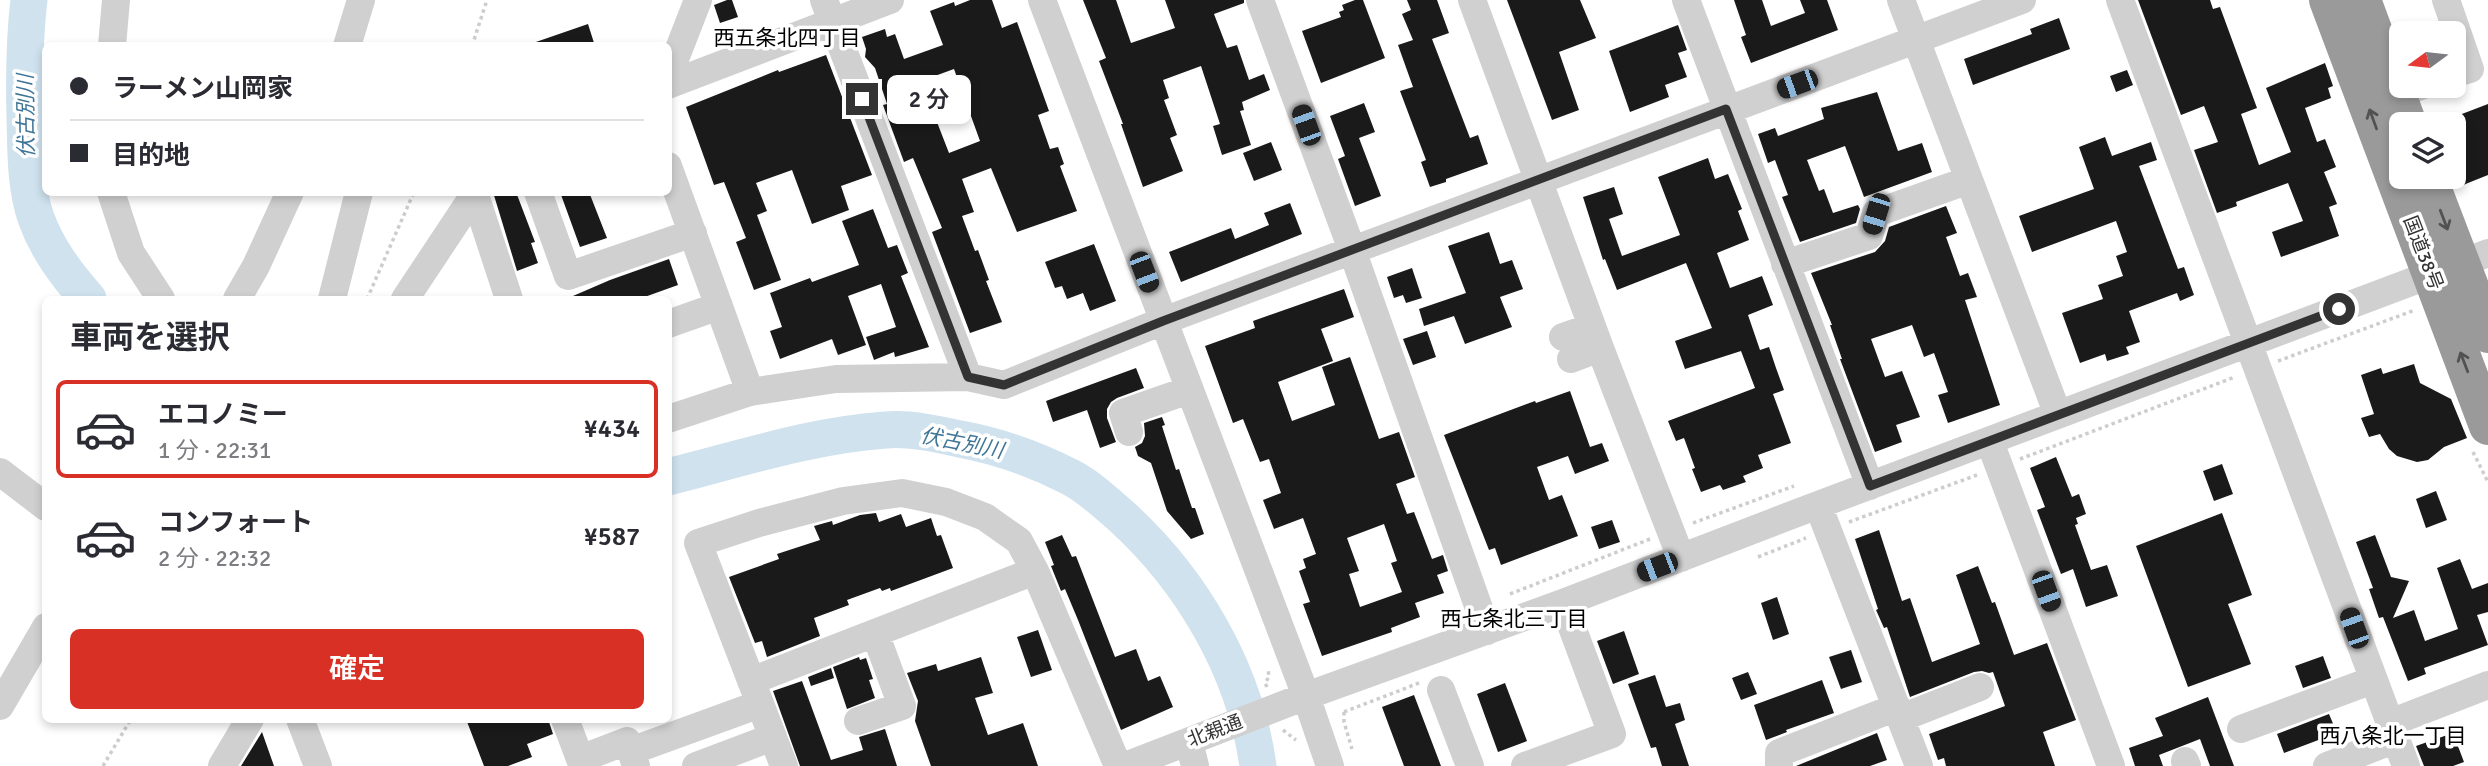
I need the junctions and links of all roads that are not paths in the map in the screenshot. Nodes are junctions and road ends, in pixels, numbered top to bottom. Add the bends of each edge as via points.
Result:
1 (116, 0) edge
2 (698, 0) edge
3 (890, 0) edge
4 (1042, 0) edge
5 (1260, 0) edge
6 (1472, 0) edge
7 (1686, 0) edge
8 (1901, 0) edge
9 (2022, 0) edge
10 (2120, 0) edge
11 (2328, 0) edge
12 (2362, 0) edge
13 (2446, 0) edge
14 (828, 12) edge
15 (2453, 21) edge
16 (1917, 41) junction
17 (112, 42) edge
18 (672, 67) edge
19 (672, 83) edge
20 (2409, 102) edge
21 (1726, 109) junction
22 (672, 177) edge
23 (1538, 180) junction
24 (1969, 180) junction
25 (2431, 189) edge
26 (112, 196) edge
27 (288, 196) edge
28 (358, 196) edge
29 (474, 196) edge
30 (476, 196) edge
31 (539, 196) edge
32 (693, 233) junction
33 (1352, 250) junction
34 (1785, 264) junction
35 (2449, 275) edge
36 (159, 296) edge
37 (239, 296) edge
38 (333, 296) edge
39 (407, 296) edge
40 (508, 296) edge
41 (719, 306) junction
42 (1163, 321) junction
43 (672, 323) edge
44 (2488, 334) edge
45 (1596, 337) junction
46 (1567, 348) dead end
47 (2253, 356) junction
48 (968, 377) junction
49 (1189, 390) junction
50 (750, 392) junction
51 (2058, 415) junction
52 (672, 418) edge
53 (2488, 426) edge
54 (1129, 432) dead end
55 (1995, 454) junction
56 (0, 472) edge
57 (1870, 486) junction
58 (42, 504) edge
59 (1823, 518) junction
60 (1681, 558) junction
61 (1035, 571) junction
62 (1563, 603) junction
63 (1487, 631) junction
64 (875, 633) junction
65 (42, 634) edge
66 (2374, 680) junction
67 (2488, 685) edge
68 (1431, 687) road end
69 (1980, 687) dead end
70 (755, 692) junction
71 (1306, 696) junction
72 (0, 706) edge
73 (1899, 712) junction
74 (858, 721) dead end
75 (248, 723) edge
76 (302, 723) edge
77 (565, 723) edge
78 (2241, 729) dead end
79 (2393, 731) junction
80 (676, 734) junction
81 (773, 737) junction
82 (628, 744) edge
83 (1192, 754) edge
84 (1342, 761) edge
85 (569, 762) edge
86 (222, 766) edge
87 (318, 766) edge
88 (687, 766) edge
89 (696, 766) edge
90 (784, 766) edge
91 (1118, 766) edge
92 (1125, 766) edge
93 (1470, 766) edge
94 (1525, 766) edge
95 (1779, 766) edge
96 (1919, 766) edge
97 (2111, 766) edge
98 (2327, 766) edge
99 (2406, 766) edge

1 - 17 street
2 - 18 street
3 - 14 street
4 - 42 street
5 - 33 street
6 - 23 street
7 - 21 street
8 - 16 street
9 - 16 street
10 - 47 street
35 -> 11 highway, 国道38号
12 - 20 highway
13 - 15 street
14 - 19 street
14 - 48 street
16 - 21 street
16 - 24 street
21 - 23 street
21 - 34 street
22 - 32 street
23 - 33 street
23 - 45 street
24 - 34 street via 1876,214 1869,236
24 - 51 street
25 -> 35 highway, 国道38号
26 - 36 street via 131,253
27 - 37 street
28 - 38 street
29 - 39 street
30 - 40 street
31 - 32 street via 568,276
32 - 41 street
33 - 42 street
33 - 63 street via 1418,405
34 - 57 street
35 - 44 highway, 国道38号
35 - 47 street, 北親通
53 -> 35 highway, 国道38号
41 - 43 street
41 - 50 street
42 - 48 street via 1004,385
42 - 49 street
45 - 46 street
45 - 60 street
47 - 51 street, 北親通
47 - 66 street
48 - 50 street via 836,379
49 - 54 street via 1123,413
49 - 71 street
50 - 52 street
51 - 55 street, 北親通
55 - 57 street, 北親通
55 - 97 street
56 - 58 street
57 - 59 street, 北親通
59 - 60 street, 北親通
59 - 73 street
60 - 62 street, 北親通
61 - 64 street
61 - 70 street via 1019,541 985,517 946,502 902,493 844,501 698,544
61 - 91 street
62 - 63 street, 北親通
62 - 94 street via 1612,734
63 - 71 street, 北親通
64 - 70 street
64 - 74 street via 902,706
65 - 72 street
66 - 78 street
66 - 79 street
67 - 79 street
68 - 93 street
69 - 73 street
70 - 80 street
70 - 81 street
71 - 83 street, 北親通 via 1217,731
71 - 84 street
73 - 95 street via 1779,753
73 - 96 street
75 - 86 street
76 - 87 street
77 - 85 street
79 - 98 street
79 - 99 street
80 - 82 street
80 - 88 street
81 - 89 street
81 - 90 street
82 - 85 street
83 - 92 street, 北親通

